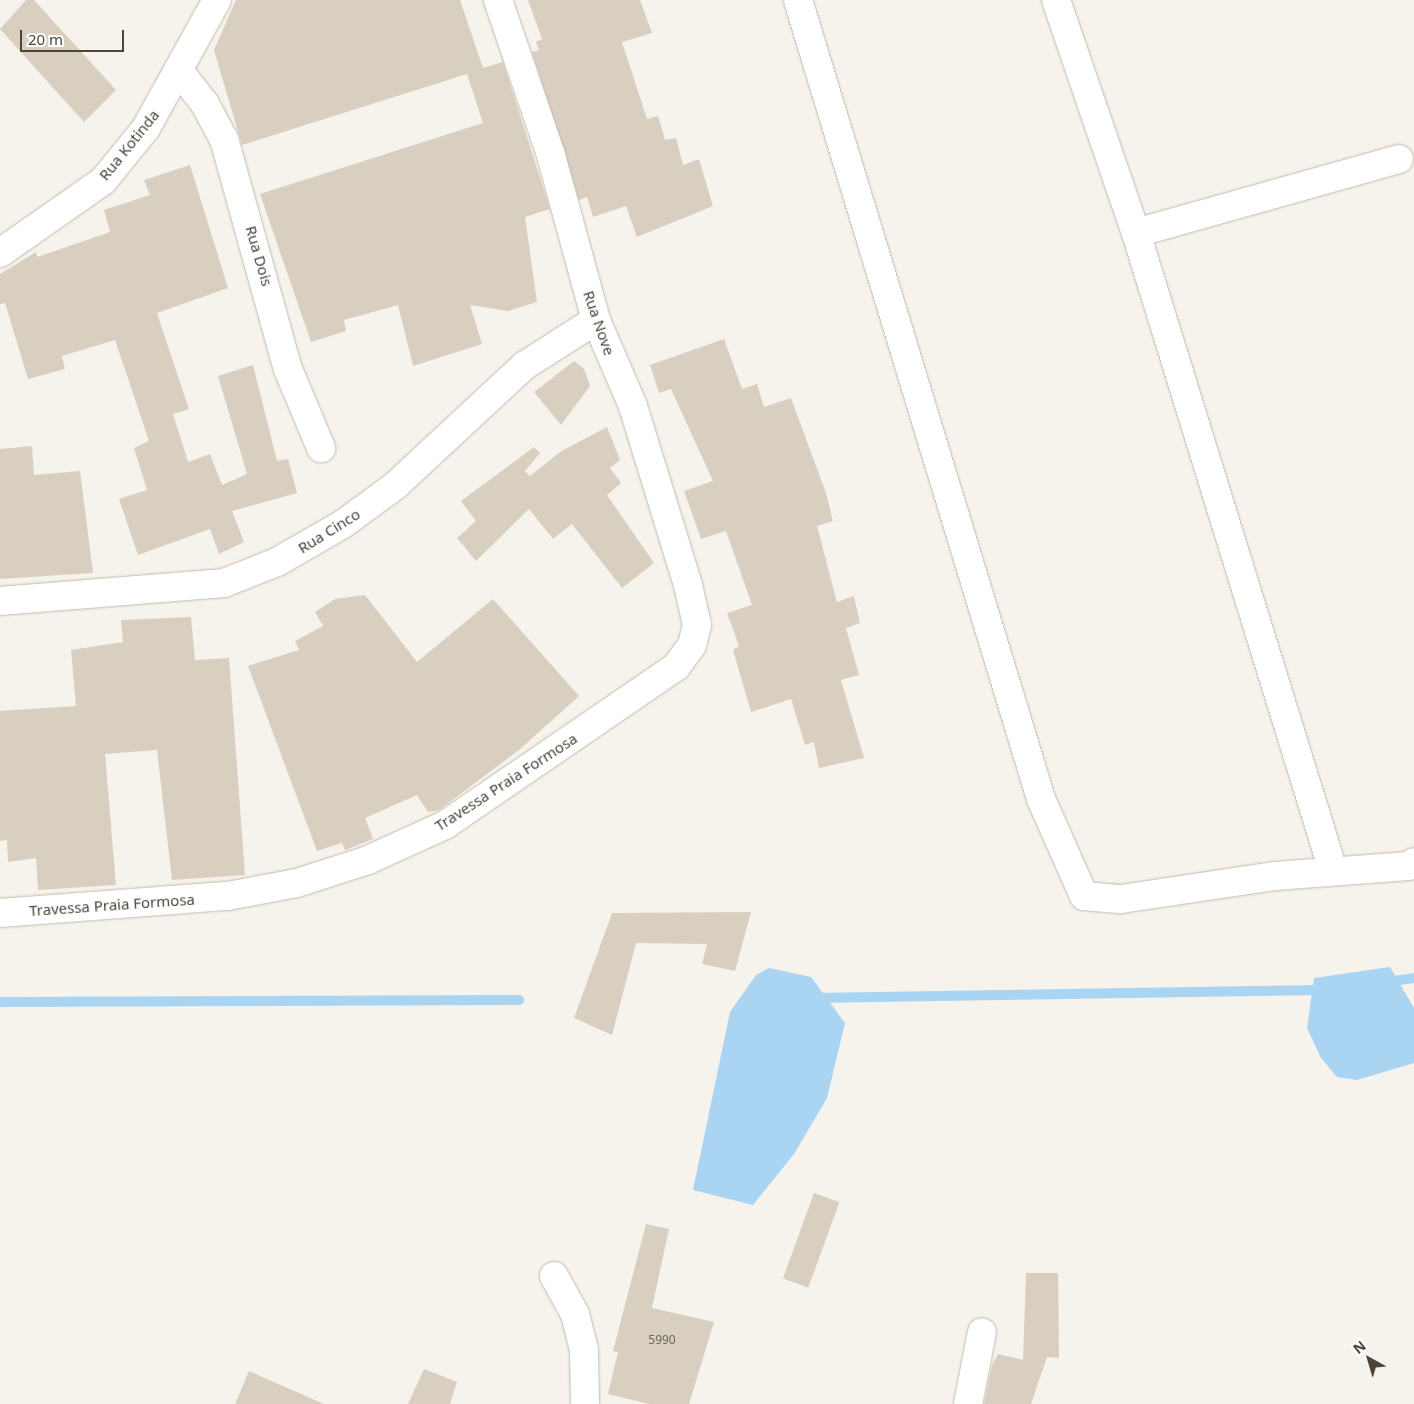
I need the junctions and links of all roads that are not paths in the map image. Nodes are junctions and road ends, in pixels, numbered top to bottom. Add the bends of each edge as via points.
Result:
1 (217, 0) edge
2 (498, 0) edge
3 (798, 0) edge
4 (1056, 0) edge
5 (180, 72) junction
6 (1399, 159) dead end
7 (1136, 233) junction
8 (0, 253) edge
9 (596, 320) junction
10 (321, 448) dead end
11 (0, 601) edge
12 (692, 645) joint
13 (1414, 862) edge
14 (1333, 870) junction
15 (0, 913) edge
16 (554, 1276) dead end
17 (982, 1332) dead end
18 (585, 1404) edge
19 (968, 1404) edge

1 - 5 street, Rua Kotinda
2 - 9 street, Rua Nove via 551,155
3 - 14 street via 1041,799 1084,896 1121,900
4 - 7 street
5 - 8 street, Rua Kotinda via 146,128 103,181
5 - 10 street, Rua Dois via 224,139 288,369
6 - 7 street
7 - 14 street
9 - 11 street, Rua Cinco via 524,366 396,485 343,524 277,562 224,583
9 - 12 street, Rua Nove via 634,406 688,586 697,625
12 - 15 street, Travessa Praia Formosa via 676,667 445,825 368,860 297,883 228,896
13 - 14 street via 1409,866
16 - 18 street via 575,1314 584,1351
17 - 19 street

